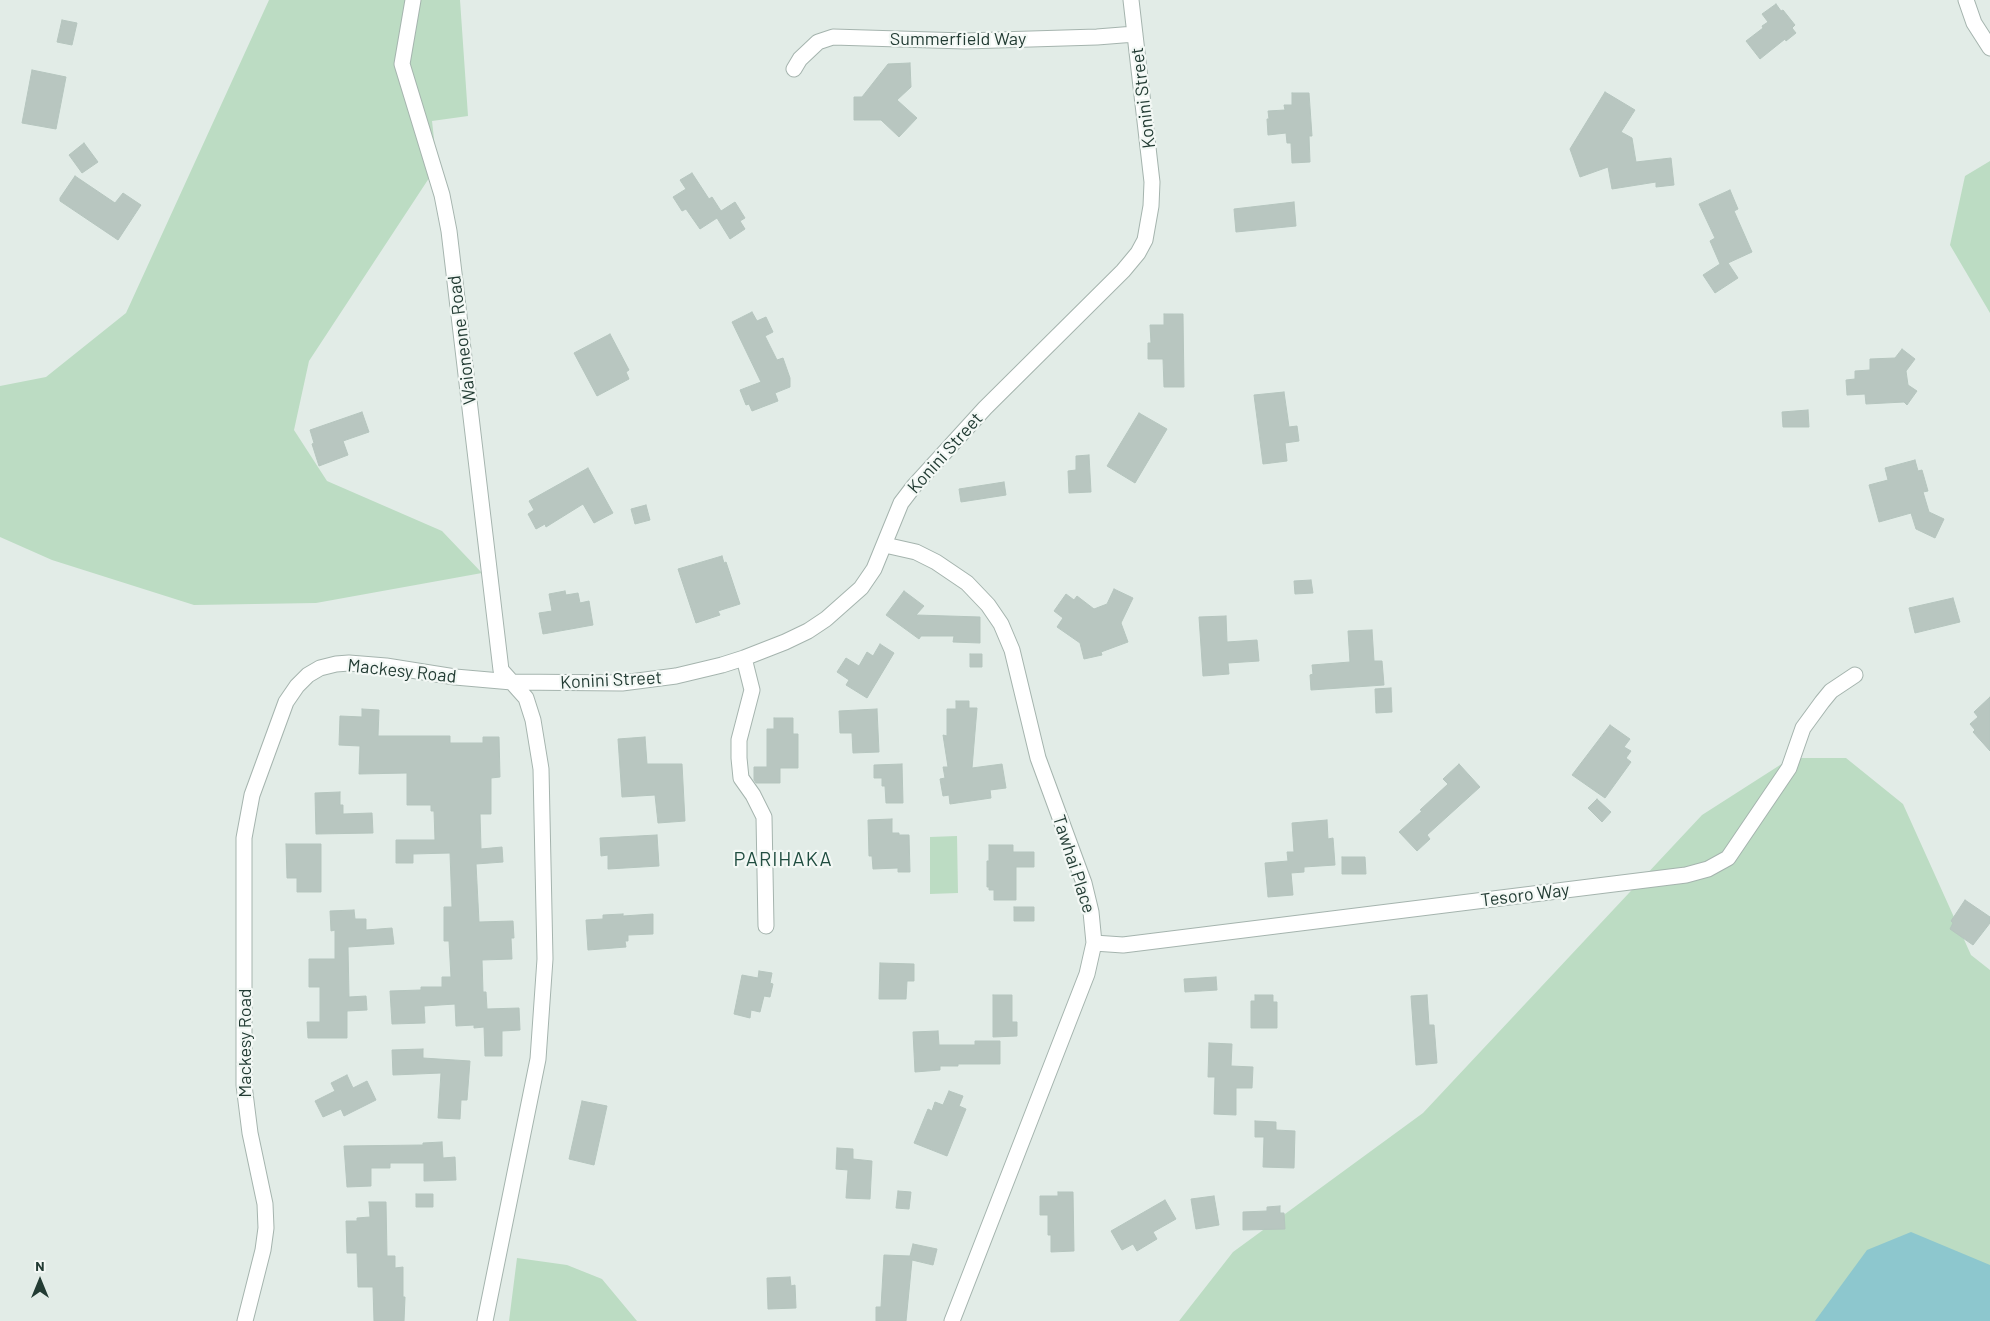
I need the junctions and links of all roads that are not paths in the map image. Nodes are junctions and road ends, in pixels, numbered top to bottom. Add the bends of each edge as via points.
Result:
1 (413, 0) edge
2 (1131, 0) edge
3 (1966, 0) edge
4 (1135, 34) junction
5 (1990, 48) edge
6 (794, 69) dead end
7 (885, 545) junction
8 (744, 658) junction
9 (1855, 675) dead end
10 (512, 682) junction
11 (766, 926) dead end
12 (1094, 943) junction
13 (245, 1321) edge
14 (485, 1321) edge
15 (952, 1321) edge

1 - 10 street, Waioneone Road via 402,64 442,195 449,230 501,670
2 - 4 street, Konini Street
3 - 5 street via 1974,23
4 - 6 street, Summerfield Way via 965,41 833,37 818,42
4 - 7 street, Konini Street via 1152,182 1148,226 1141,246 1123,271 985,408 914,486 901,503
7 - 8 street, Konini Street via 861,588 826,619 785,642
7 - 12 street, Tawhai Place via 916,552 967,583 988,605 1000,624 1012,650 1038,758 1084,883
8 - 10 street, Konini Street via 676,676 622,683
8 - 11 street via 752,690 740,740 741,778 764,817
9 - 12 street, Tesoro Way via 1831,691 1822,702 1803,728 1789,768 1728,858 1708,869 1686,876 1123,945
10 - 13 street, Mackesy Road via 371,664 336,664 308,675 286,702 252,795 244,838 244,1084 250,1133 265,1204 266,1228
10 - 14 street via 526,698 538,742 545,958 538,1059
12 - 15 street, Tawhai Place via 1087,974

